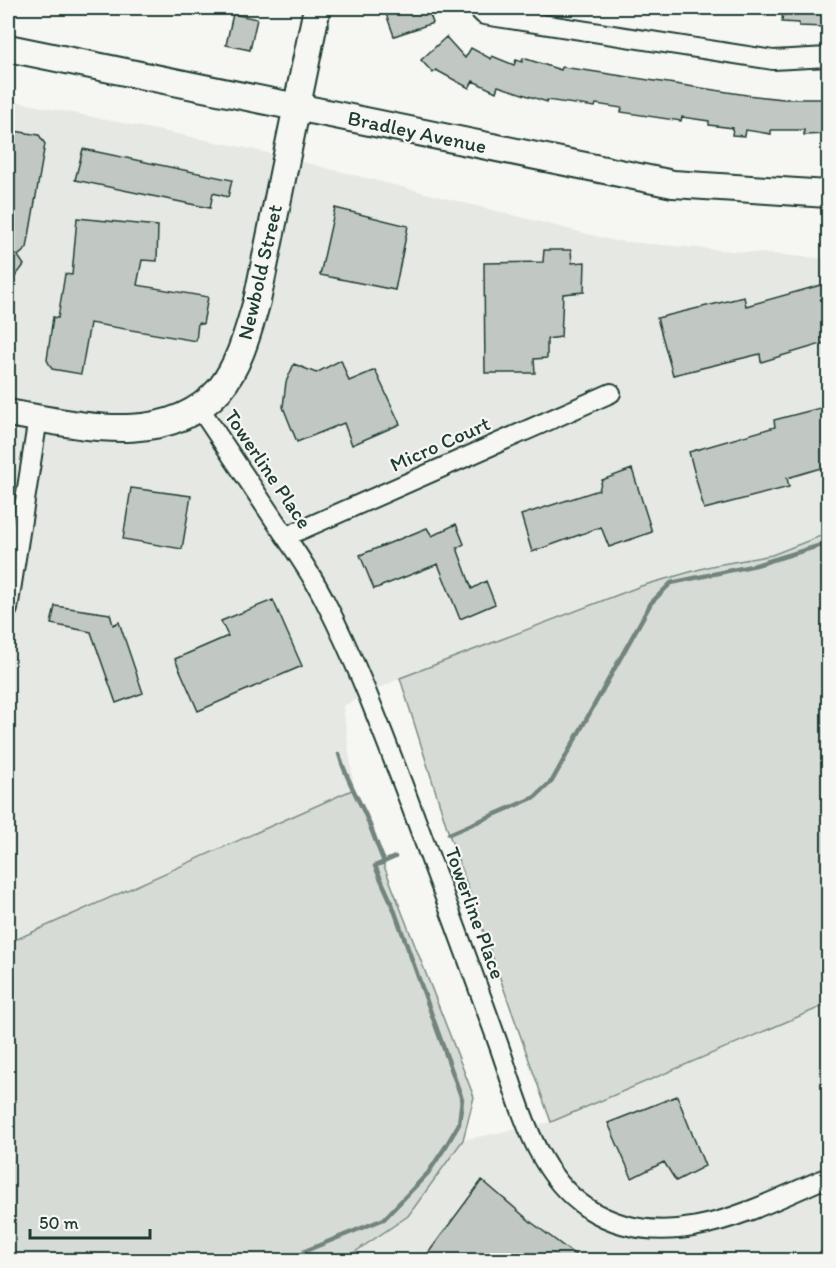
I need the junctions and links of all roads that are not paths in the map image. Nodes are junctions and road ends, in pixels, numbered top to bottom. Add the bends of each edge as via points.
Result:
1 (317, 8) edge
2 (477, 8) edge
3 (8, 48) edge
4 (828, 57) edge
5 (296, 107) junction
6 (828, 194) edge
7 (611, 393) dead end
8 (200, 406) junction
9 (8, 412) edge
10 (38, 418) junction
11 (287, 536) junction
12 (8, 609) edge
13 (828, 1177) edge

1 - 5 main road, Newbold Street
2 - 4 street via 484,15 773,60
3 - 5 main road, Bradley Avenue
5 - 6 main road, Bradley Avenue via 673,184
5 - 8 main road, Newbold Street via 257,301 243,347 219,389
7 - 11 street, Micro Court
8 - 10 main road, Newbold Street via 170,421 142,427 94,427
8 - 11 street, Towerline Place
9 - 10 main road, Newbold Street
10 - 12 street
11 - 13 street, Towerline Place via 324,597 357,664 539,1153 560,1185 590,1209 616,1222 672,1231 710,1224

